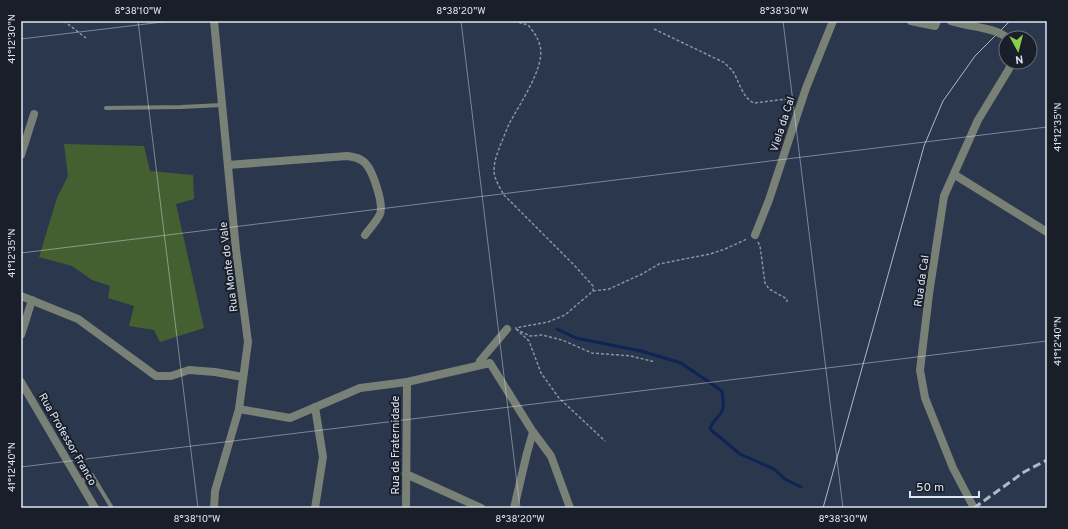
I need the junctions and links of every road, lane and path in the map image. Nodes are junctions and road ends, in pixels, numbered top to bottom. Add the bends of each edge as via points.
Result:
1 (64, 21) edge
2 (214, 21) edge
3 (514, 21) edge
4 (833, 21) edge
5 (911, 21) edge
6 (937, 21) edge
7 (951, 21) edge
8 (654, 28) dead end
9 (998, 33) edge
10 (86, 38) dead end
11 (1008, 70) edge
12 (802, 100) junction
13 (222, 104) junction
14 (106, 108) dead end
15 (34, 114) dead end
16 (21, 155) edge
17 (228, 165) junction
18 (954, 174) junction
19 (1047, 232) edge
20 (365, 235) dead end
21 (755, 235) junction
22 (593, 291) junction
23 (21, 296) edge
24 (32, 300) junction
25 (787, 302) dead end
26 (510, 329) junction
27 (21, 335) edge
28 (656, 362) dead end
29 (479, 364) junction
30 (243, 377) junction
31 (407, 382) junction
32 (22, 384) edge
33 (315, 408) junction
34 (239, 409) junction
35 (534, 432) junction
36 (604, 441) dead end
37 (406, 474) junction
38 (80, 482) junction
39 (95, 508) edge
40 (112, 508) edge
41 (214, 508) edge
42 (315, 508) edge
43 (406, 508) edge
44 (481, 508) edge
45 (514, 508) edge
46 (570, 508) edge
47 (974, 508) edge

1 - 10 path
2 - 13 street, Rua Monte do Vale
3 - 22 path via 528,24 541,47 536,73 495,158 494,171 497,183 504,195 575,266 592,286
4 - 12 street, Viela da Cal
5 - 6 street via 935,26
7 - 9 street, bridge
8 - 12 path via 725,64 750,101 793,98
11 - 18 street, Rua da Cal via 978,120
12 - 21 street, Viela da Cal
13 - 14 lane
13 - 17 street, Rua Monte do Vale
15 - 16 street
17 - 20 street via 357,157 366,164 377,187 381,204 380,214
17 - 30 street, Rua Monte do Vale via 248,342
18 - 19 street
18 - 47 street, Rua da Cal via 944,196 920,370 925,398 953,468
21 - 22 path via 710,254 659,264 609,289
21 - 25 path via 760,246 765,283 769,289 787,299
22 - 26 path via 565,315 548,322
23 - 24 street
24 - 27 street
24 - 30 street via 78,319 156,376 171,376 189,370
26 - 28 path via 530,336 542,335 562,340 592,353 631,356
26 - 29 street
26 - 36 path via 528,341 541,373 559,398
29 - 31 street
29 - 35 street via 490,363
30 - 34 street, Rua Monte do Vale
31 - 33 street via 360,388
31 - 37 street, Rua da Fraternidade
32 - 38 street, Rua Professor Franco
33 - 34 street via 290,418
33 - 42 street via 323,457
34 - 41 street, Rua Monte do Vale via 215,491
35 - 45 street
35 - 46 street via 551,456
37 - 43 street, Rua da Fraternidade
37 - 44 street
38 - 39 street, Rua Professor Franco
38 - 40 lane via 92,475

